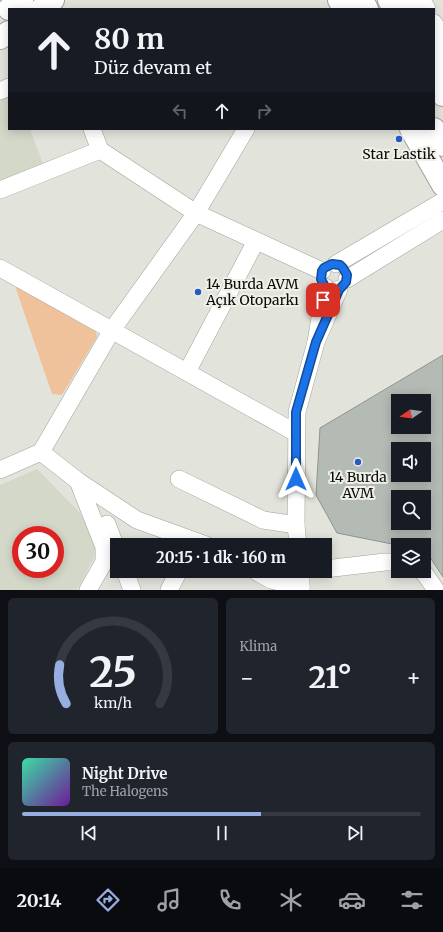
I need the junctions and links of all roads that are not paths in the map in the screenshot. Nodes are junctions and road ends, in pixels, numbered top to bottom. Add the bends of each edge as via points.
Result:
1 (22, 0) edge
2 (53, 0) edge
3 (10, 8) edge
4 (42, 8) edge
5 (8, 10) edge
6 (0, 16) edge
7 (435, 25) edge
8 (443, 39) edge
9 (435, 48) edge
10 (443, 62) edge
11 (435, 81) edge
12 (443, 95) edge
13 (92, 130) edge
14 (245, 130) edge
15 (412, 130) edge
16 (435, 130) edge
17 (443, 145) edge
18 (100, 150) junction
19 (443, 185) edge
20 (0, 190) edge
21 (443, 201) edge
22 (196, 213) junction
23 (443, 220) edge
24 (435, 231) edge
25 (256, 241) junction
26 (0, 267) edge
27 (334, 278) junction
28 (112, 330) junction
29 (187, 372) junction
30 (296, 433) junction
31 (41, 452) junction
32 (0, 470) edge
33 (179, 479) dead end
34 (78, 481) junction
35 (95, 492) junction
36 (296, 525) junction
37 (112, 538) edge
38 (183, 538) edge
39 (297, 538) edge
40 (391, 562) edge
41 (332, 568) edge
42 (128, 578) edge
43 (175, 578) edge
44 (267, 578) edge
45 (302, 578) edge
46 (428, 578) edge
47 (88, 590) edge
48 (132, 590) edge
49 (168, 590) edge
50 (436, 590) edge

1 - 3 highway
2 - 4 highway
5 - 6 highway
7 - 8 street
9 - 10 highway
11 - 12 highway
13 - 18 street
14 - 22 street
15 - 19 highway
16 - 17 highway
18 - 20 street
18 - 22 street
21 - 27 street
22 - 25 street
22 - 28 street
23 - 24 street
24 - 27 street
25 - 27 street
25 - 29 street
26 - 28 street
27 - 30 street via 296,412
28 - 29 street
28 - 31 street
29 - 30 street
30 - 36 street
31 - 32 street
31 - 34 street
33 - 36 street via 263,520
34 - 35 street
34 - 47 street via 104,547 104,562
35 - 37 street
35 - 38 street via 137,520
36 - 39 street
40 - 41 street
42 - 48 street
43 - 49 street
44 - 45 street
46 - 50 street

